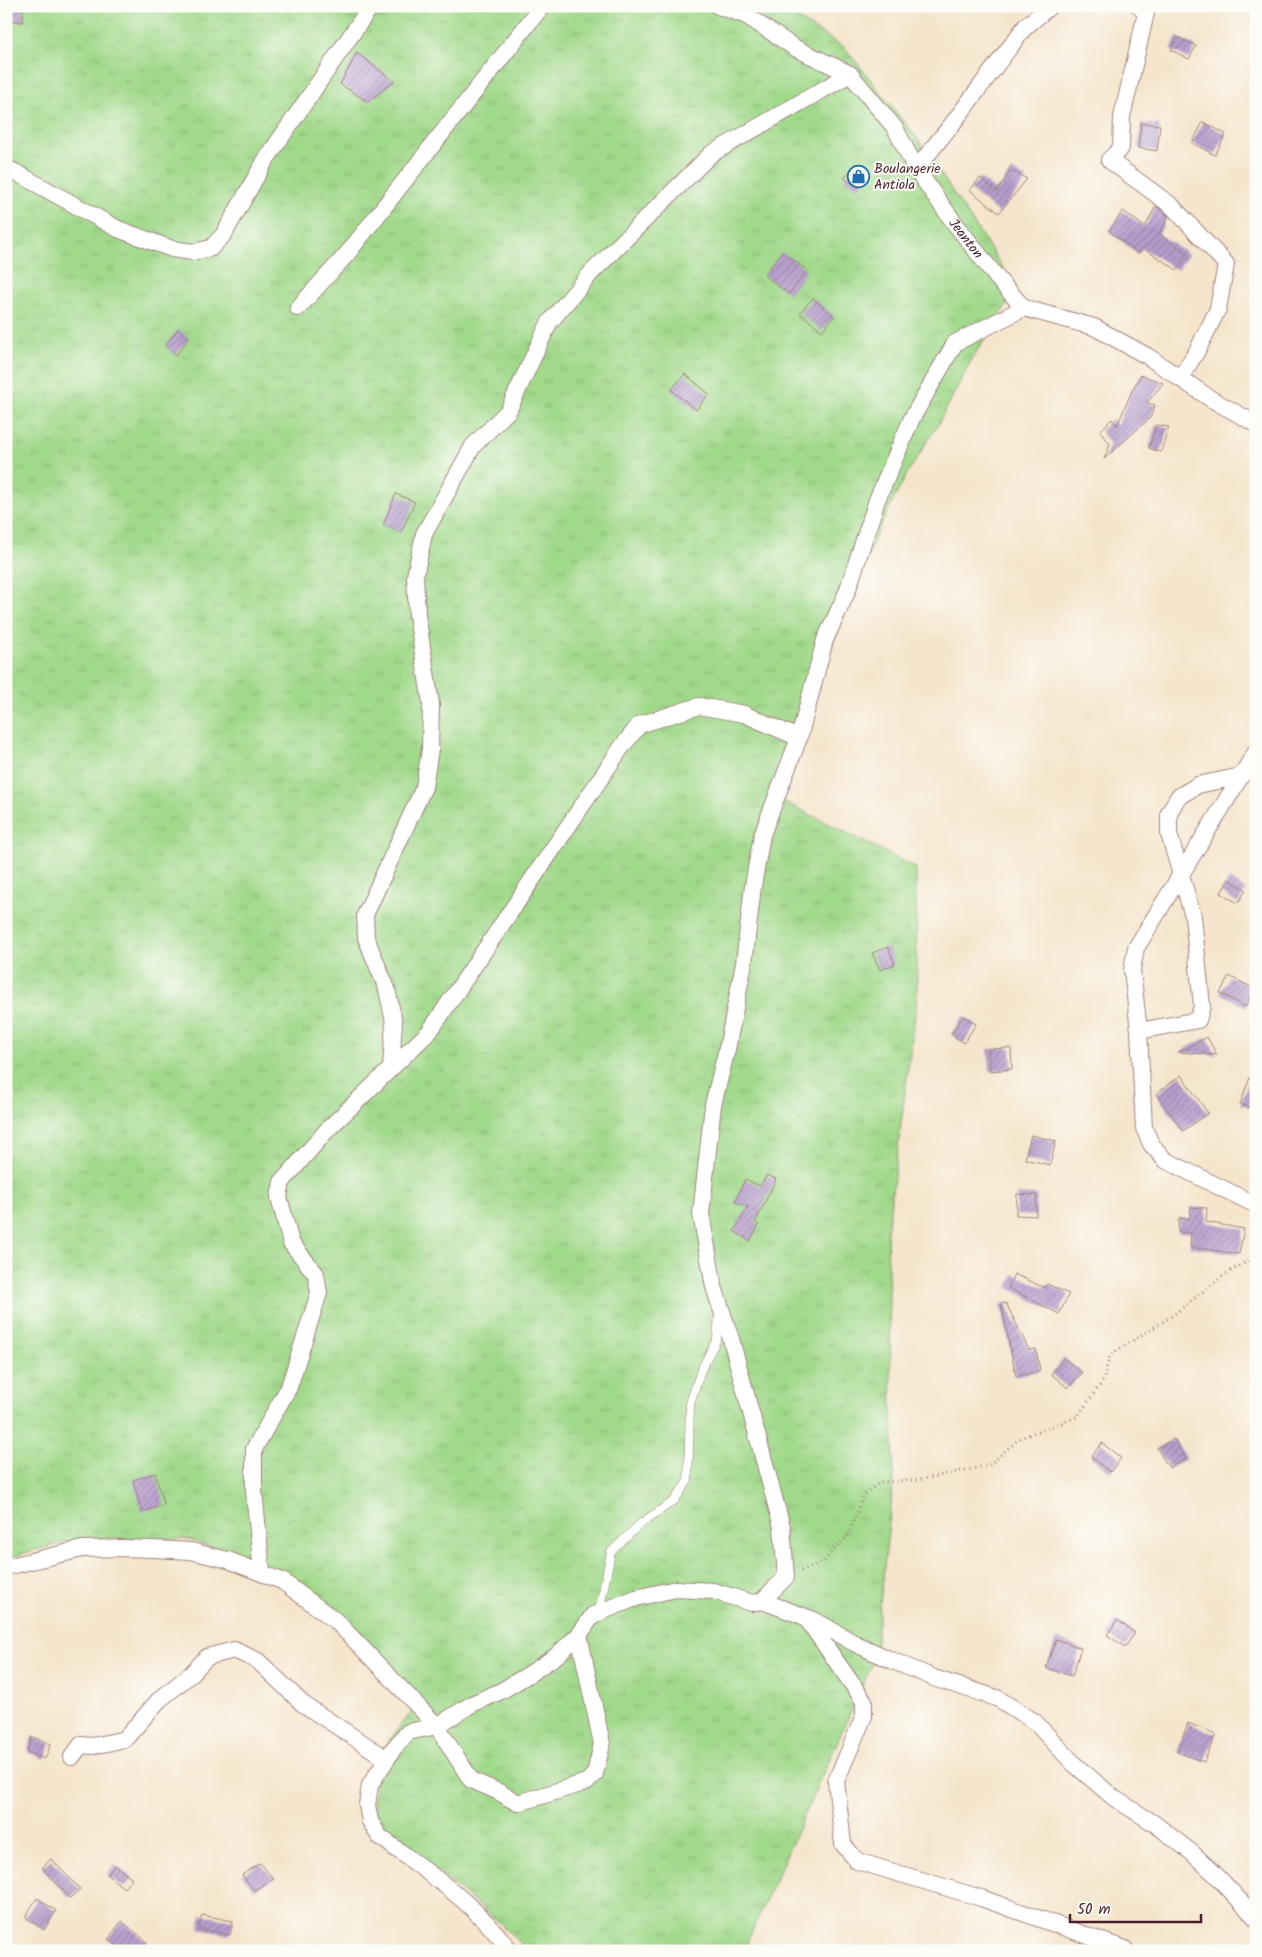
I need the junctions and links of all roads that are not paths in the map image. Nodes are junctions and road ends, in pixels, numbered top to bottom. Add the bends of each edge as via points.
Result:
1 (371, 6) edge
2 (542, 6) edge
3 (718, 6) edge
4 (1050, 6) edge
5 (1139, 6) edge
6 (747, 11) edge
7 (850, 74) junction
8 (6, 168) edge
9 (916, 169) junction
10 (298, 308) dead end
11 (1024, 308) junction
12 (1180, 378) junction
13 (1256, 424) edge
14 (799, 738) junction
15 (1256, 752) edge
16 (1241, 776) junction
17 (1181, 873) junction
18 (1139, 1031) junction
19 (391, 1068) junction
20 (1256, 1205) edge
21 (721, 1307) junction
22 (6, 1567) edge
23 (262, 1573) junction
24 (762, 1601) junction
25 (599, 1614) junction
26 (805, 1617) junction
27 (579, 1635) junction
28 (437, 1726) junction
29 (72, 1757) dead end
30 (387, 1759) junction
31 (1256, 1918) edge
32 (1125, 1949) dead end
33 (510, 1951) edge

1 - 8 street via 265,161 224,234 211,248 192,252 172,249 118,229
2 - 10 street via 348,254
3 - 6 street, Jeanton
4 - 9 street via 1025,28
5 - 12 street via 1146,13 1122,117 1121,148 1109,160 1172,206 1226,264 1218,309
6 - 7 street, Jeanton via 795,48
7 - 9 street, Jeanton via 895,128
7 - 19 street via 710,154 591,273 550,323 508,411 473,446 424,534 415,576 417,615 431,704 430,749 424,786 365,915 366,938 387,989 394,1022
9 - 11 street, Jeanton via 998,279
11 - 12 street via 1094,327 1148,356
11 - 14 street via 956,343 912,418 877,500 847,592 825,640
12 - 13 street
14 - 19 street via 744,714 699,706 639,724 430,1031
14 - 21 street via 762,835 744,963 713,1105 701,1214 714,1287
15 - 16 street
16 - 17 street
16 - 17 street via 1198,785 1178,797 1168,822
17 - 18 street via 1136,948 1133,959
17 - 18 street via 1193,916 1202,1006 1198,1020
18 - 20 street via 1144,1128 1151,1144 1165,1160
19 - 23 street via 327,1130 282,1182 279,1197 291,1243 316,1274 319,1293 288,1387 254,1449 254,1490
21 - 24 street via 782,1527 786,1577
21 - 25 lane via 717,1339 701,1370 690,1403 688,1481 674,1501 641,1523 611,1552
22 - 23 street via 82,1549 121,1548 191,1551
23 - 28 street via 282,1581 336,1621
24 - 25 street via 752,1603 713,1591 676,1589 636,1598
24 - 26 street
25 - 27 street via 593,1615
26 - 31 street via 891,1660 997,1698 1035,1722 1074,1764 1114,1798 1191,1852
26 - 32 street via 864,1701 864,1716 836,1781 842,1844 857,1861 981,1898
27 - 28 street via 556,1656 503,1690 472,1704
27 - 28 street via 602,1744 595,1774 587,1782 518,1803 472,1780
28 - 30 street via 408,1732
29 - 30 street via 81,1745 93,1746 125,1739 158,1701 207,1656 234,1650 258,1661 303,1704
30 - 33 street via 370,1786 367,1805 370,1821 379,1836 470,1906 495,1930

